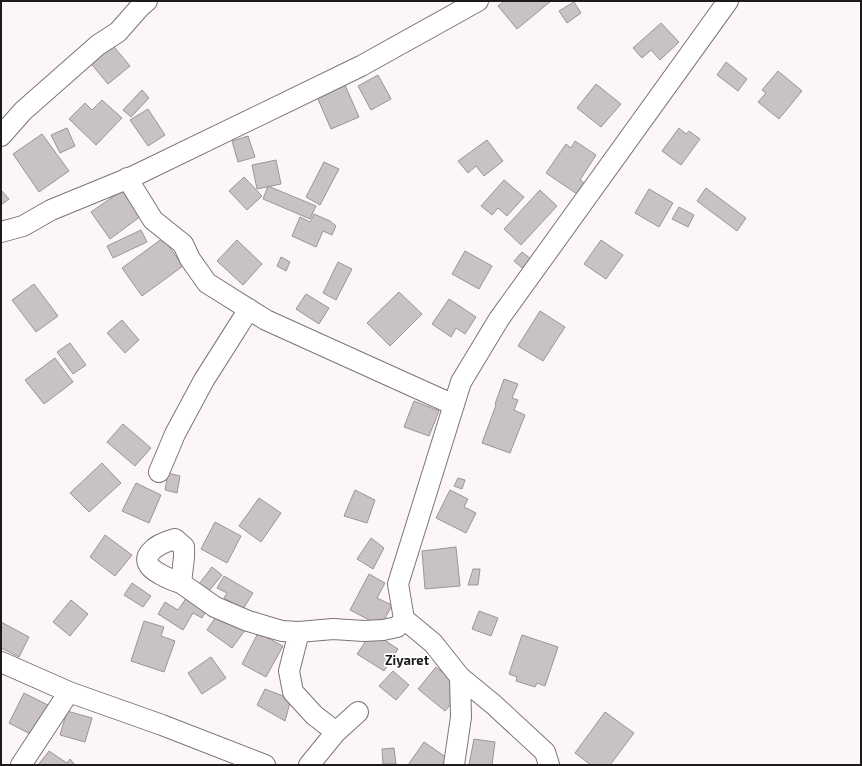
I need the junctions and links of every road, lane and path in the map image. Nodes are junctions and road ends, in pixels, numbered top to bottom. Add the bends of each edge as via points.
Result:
1 (147, 1) edge
2 (478, 1) edge
3 (728, 1) edge
4 (1, 136) edge
5 (128, 178) junction
6 (1, 232) edge
7 (249, 309) junction
8 (454, 405) junction
9 (159, 472) dead end
10 (181, 583) dead end
11 (405, 620) junction
12 (299, 632) junction
13 (1, 662) edge
14 (460, 676) junction
15 (69, 692) junction
16 (358, 712) dead end
17 (336, 732) junction
18 (20, 765) edge
19 (265, 765) edge
20 (309, 765) edge
21 (454, 765) edge
22 (549, 765) edge

1 - 4 street via 118,32 98,45 23,111
2 - 5 street via 362,66
3 - 8 street via 499,319 462,382
5 - 6 street via 51,210 23,226
5 - 7 street via 152,220 183,244 207,283
7 - 8 street via 266,320
7 - 9 street via 204,380 175,434
8 - 11 street via 398,584
10 - 12 street via 214,607 282,631
11 - 12 street via 397,627 383,630 333,629
11 - 14 street via 433,643
12 - 17 street via 289,672 293,692 314,715
13 - 15 street
14 - 21 street via 461,717
14 - 22 street via 545,752
15 - 18 street
15 - 19 street
16 - 17 street
17 - 20 street

